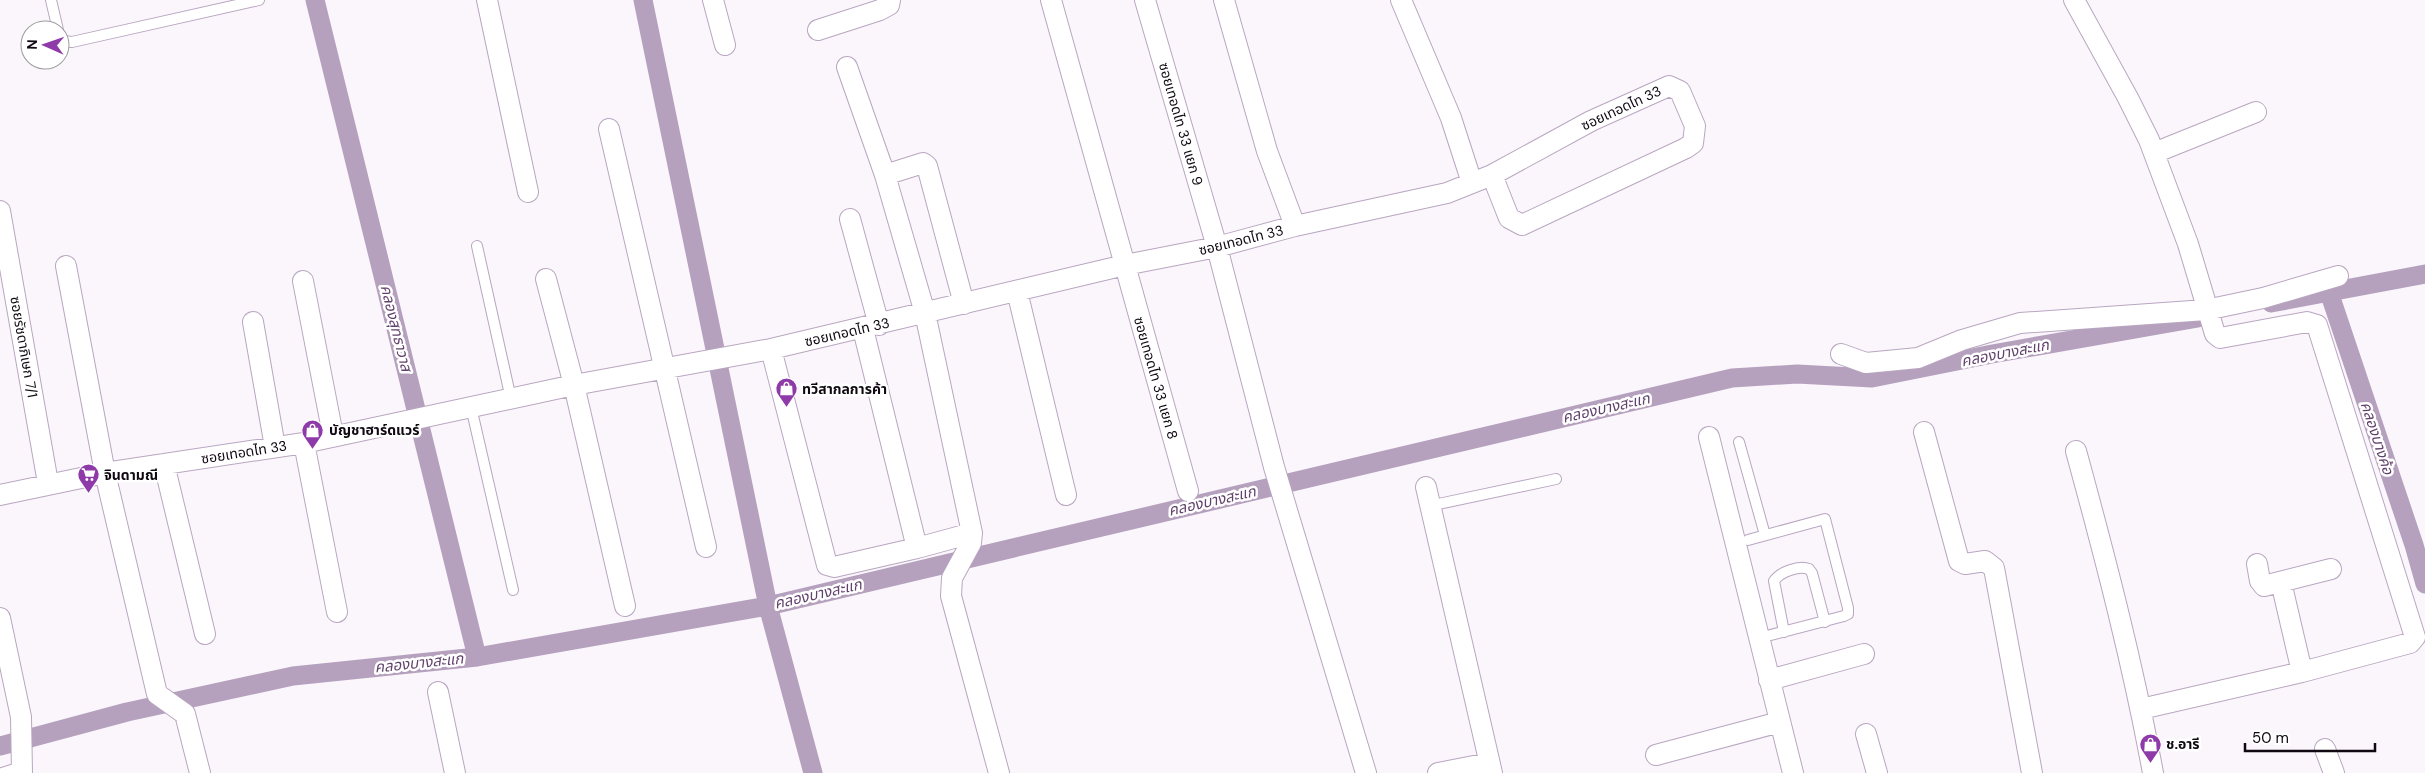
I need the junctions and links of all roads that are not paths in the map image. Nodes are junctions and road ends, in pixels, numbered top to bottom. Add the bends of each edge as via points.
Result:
1 (51, 0) edge
2 (259, 0) edge
3 (487, 0) edge
4 (713, 0) edge
5 (890, 0) edge
6 (1051, 0) edge
7 (1145, 0) edge
8 (1224, 0) edge
9 (1400, 0) edge
10 (2074, 0) edge
11 (56, 20) edge
12 (818, 30) dead end
13 (70, 42) edge
14 (725, 45) dead end
15 (847, 66) dead end
16 (2256, 112) dead end
17 (609, 128) dead end
18 (2154, 153) junction
19 (885, 175) junction
20 (1492, 176) junction
21 (1472, 183) junction
22 (528, 192) dead end
23 (0, 211) edge
24 (850, 219) dead end
25 (1296, 226) junction
26 (477, 246) dead end
27 (1217, 248) junction
28 (1125, 265) junction
29 (66, 266) dead end
30 (2338, 276) dead end
31 (546, 279) dead end
32 (303, 281) dead end
33 (1017, 291) junction
34 (964, 304) junction
35 (2206, 312) junction
36 (924, 314) junction
37 (253, 322) dead end
38 (870, 327) junction
39 (771, 349) junction
40 (1841, 354) dead end
41 (666, 369) junction
42 (574, 385) junction
43 (511, 399) junction
44 (470, 407) junction
45 (1924, 432) dead end
46 (333, 435) junction
47 (1709, 437) dead end
48 (304, 442) junction
49 (1739, 442) dead end
50 (275, 447) junction
51 (2076, 451) dead end
52 (164, 464) junction
53 (105, 473) junction
54 (1556, 479) dead end
55 (48, 483) junction
56 (1188, 491) dead end
57 (0, 495) edge
58 (1066, 495) dead end
59 (1427, 496) joint
60 (1765, 535) junction
61 (972, 538) junction
62 (1748, 540) dead end
63 (706, 547) dead end
64 (917, 548) junction
65 (2257, 564) dead end
66 (2330, 569) dead end
67 (2281, 582) junction
68 (513, 590) dead end
69 (625, 606) dead end
70 (337, 612) dead end
71 (0, 618) edge
72 (1825, 622) junction
73 (1784, 632) junction
74 (205, 634) dead end
75 (1759, 638) junction
76 (1864, 654) dead end
77 (2302, 672) junction
78 (1769, 680) junction
79 (438, 692) dead end
80 (2141, 709) junction
81 (1780, 722) junction
82 (1866, 734) dead end
83 (2325, 749) dead end
84 (1656, 755) dead end
85 (1490, 768) edge
86 (21, 770) edge
87 (2, 773) edge
88 (200, 773) edge
89 (454, 773) edge
90 (999, 773) edge
91 (1366, 773) edge
92 (1438, 773) edge
93 (1793, 773) edge
94 (1877, 773) edge
95 (2032, 773) edge
96 (2153, 773) edge
97 (2334, 773) edge

1 - 11 lane
2 - 13 lane
3 - 22 street
4 - 14 street
5 - 12 street via 889,5 880,10
6 - 28 street, ซอยเทอดไท 33 แยก 8
7 - 27 street, ซอยเทอดไท 33 แยก 9
8 - 25 street via 1267,151
9 - 21 street via 1451,118
10 - 18 street
15 - 19 street
16 - 18 street
17 - 41 street
18 - 35 street via 2188,244
19 - 34 street via 917,164 927,166
19 - 36 street
20 - 20 street, ซอยเทอดไท 33 via 1591,121 1669,86 1680,91 1695,126 1692,143 1686,148 1522,225 1510,218
20 - 21 street, ซอยเทอดไท 33
21 - 25 street, ซอยเทอดไท 33 via 1447,193
23 - 55 street, ซอยรัชดาภิเษก 7/1
24 - 38 street
25 - 27 street, ซอยเทอดไท 33
26 - 43 lane
27 - 28 street, ซอยเทอดไท 33
27 - 91 street, ซอยเทอดไท 33 แยก 9 via 1274,467
28 - 33 street, ซอยเทอดไท 33
28 - 56 street, ซอยเทอดไท 33 แยก 8
29 - 53 street
30 - 35 street
31 - 42 street
32 - 46 street
33 - 34 street, ซอยเทอดไท 33
33 - 58 street
34 - 36 street, ซอยเทอดไท 33
35 - 40 street via 2020,324 1962,340 1918,358 1866,363
35 - 77 street via 2214,334 2220,338 2307,322 2316,324 2414,629 2415,637 2410,643
36 - 38 street, ซอยเทอดไท 33
36 - 61 street
37 - 50 street
38 - 39 street, ซอยเทอดไท 33
38 - 64 street
39 - 41 street, ซอยเทอดไท 33
39 - 64 street via 826,565 834,567
41 - 42 street, ซอยเทอดไท 33
41 - 63 street
42 - 43 street, ซอยเทอดไท 33
42 - 69 street
43 - 44 street, ซอยเทอดไท 33
44 - 46 street, ซอยเทอดไท 33
44 - 68 lane
45 - 95 street via 1959,561 1965,564 1985,561 1994,568
46 - 48 street, ซอยเทอดไท 33
47 - 75 street
48 - 50 street, ซอยเทอดไท 33
48 - 70 street
49 - 60 lane
50 - 52 street, ซอยเทอดไท 33
51 - 80 street
52 - 53 street, ซอยเทอดไท 33
52 - 74 street
53 - 55 street, ซอยเทอดไท 33
53 - 88 street via 157,694 186,714
54 - 59 lane
55 - 57 street, ซอยเทอดไท 33
59 - 85 street
60 - 62 lane
60 - 72 lane via 1822,518 1827,521 1848,614
61 - 64 street
61 - 90 street via 952,578 951,596
65 - 67 street via 2261,584
66 - 67 street
67 - 77 street
71 - 86 street via 21,734
72 - 73 lane
72 - 73 lane via 1812,573 1803,567 1779,574 1774,581
73 - 75 lane
75 - 78 street
76 - 78 street
77 - 80 street
78 - 81 street
79 - 89 street
80 - 96 street
81 - 84 street
81 - 93 street
82 - 94 street
83 - 97 street
85 - 92 street
86 - 87 lane

